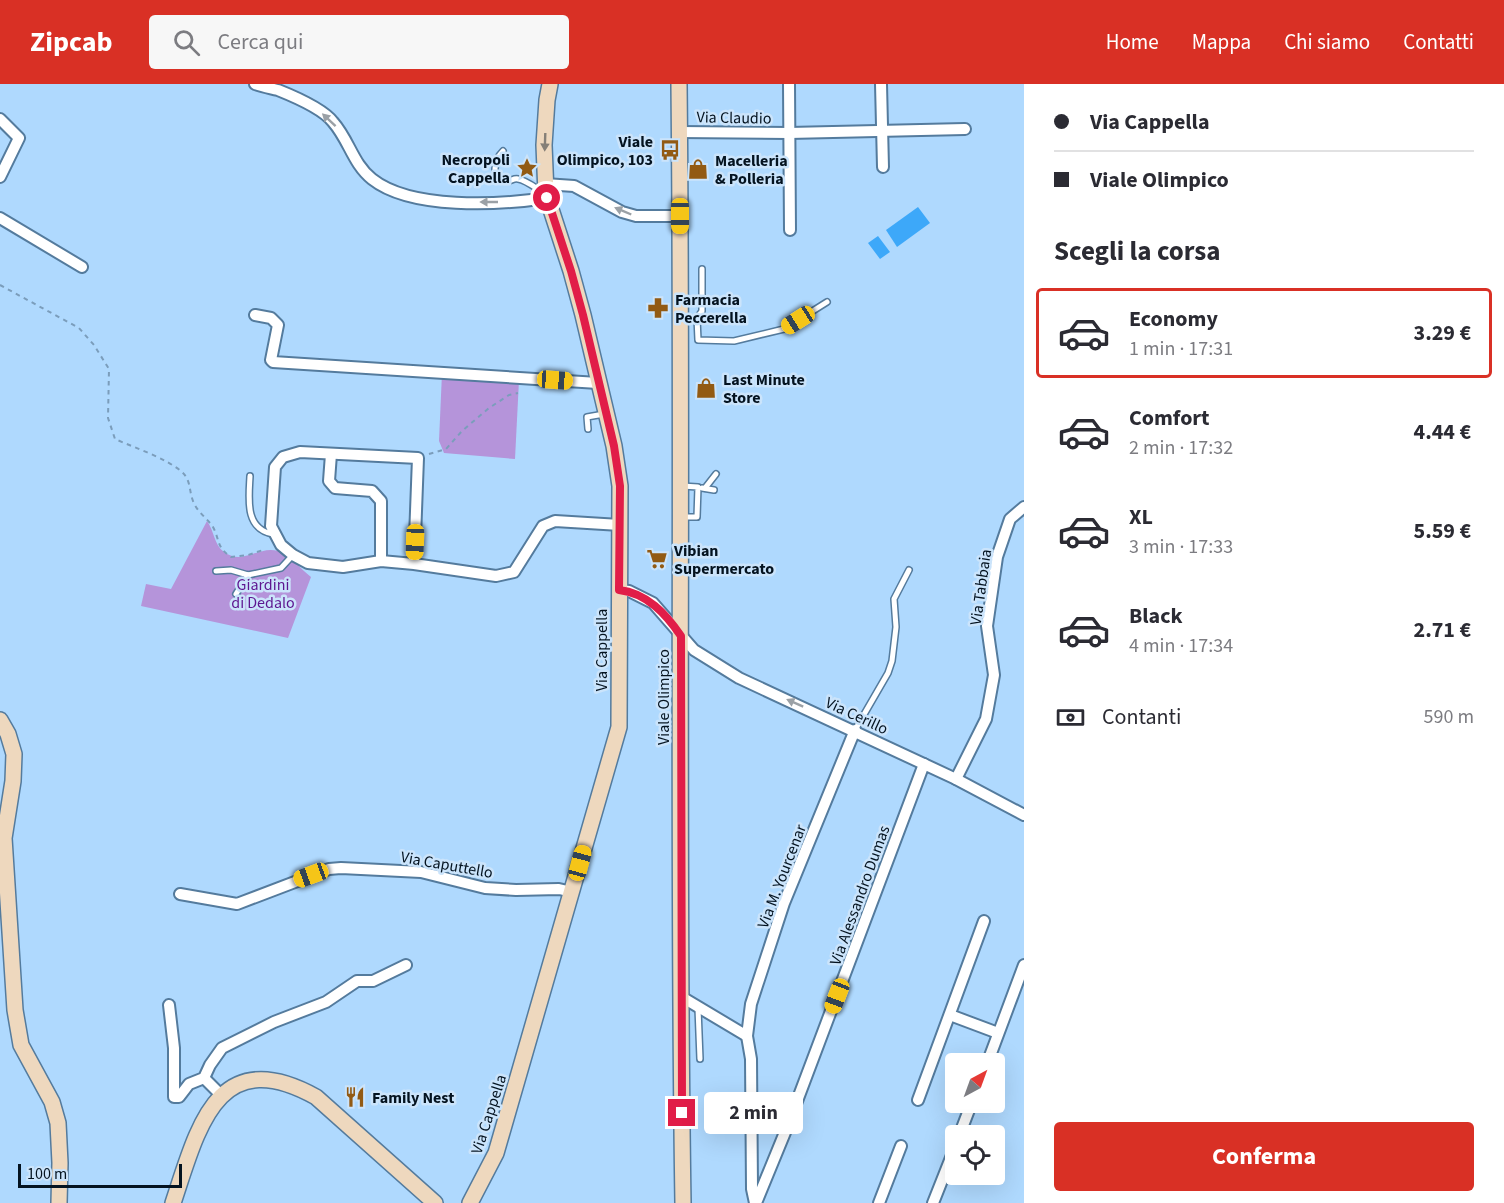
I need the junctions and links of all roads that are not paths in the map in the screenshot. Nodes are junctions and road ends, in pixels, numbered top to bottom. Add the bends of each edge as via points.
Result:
1 (255, 84) edge
2 (550, 84) edge
3 (679, 84) edge
4 (789, 84) edge
5 (881, 84) edge
6 (0, 119) edge
7 (965, 129) dead end
8 (881, 130) junction
9 (679, 132) junction
10 (789, 133) junction
11 (503, 151) dead end
12 (883, 166) dead end
13 (0, 177) edge
14 (546, 192) junction
15 (680, 216) junction
16 (0, 218) edge
17 (790, 230) dead end
18 (82, 267) dead end
19 (702, 269) dead end
20 (827, 302) dead end
21 (255, 315) dead end
22 (698, 318) junction
23 (680, 319) junction
24 (598, 383) junction
25 (606, 414) junction
26 (588, 429) dead end
27 (331, 454) junction
28 (716, 474) dead end
29 (250, 476) dead end
30 (680, 486) junction
31 (698, 487) junction
32 (705, 488) junction
33 (714, 490) dead end
34 (1024, 507) edge
35 (680, 517) junction
36 (620, 525) junction
37 (275, 534) junction
38 (293, 555) junction
39 (381, 561) junction
40 (414, 564) junction
41 (909, 570) dead end
42 (216, 571) dead end
43 (248, 575) junction
44 (619, 590) junction
45 (236, 594) dead end
46 (681, 636) junction
47 (0, 720) edge
48 (855, 730) junction
49 (924, 764) junction
50 (956, 779) junction
51 (1024, 815) edge
52 (2, 837) edge
53 (573, 892) junction
54 (180, 894) dead end
55 (984, 921) dead end
56 (406, 965) dead end
57 (1024, 965) edge
58 (680, 996) junction
59 (169, 1005) dead end
60 (698, 1006) junction
61 (950, 1015) junction
62 (998, 1032) junction
63 (747, 1036) junction
64 (991, 1053) edge
65 (700, 1059) dead end
66 (204, 1078) junction
67 (221, 1095) junction
68 (918, 1100) dead end
69 (901, 1146) dead end
70 (945, 1173) edge
71 (58, 1203) edge
72 (173, 1203) edge
73 (435, 1203) edge
74 (471, 1203) edge
75 (683, 1203) edge
76 (755, 1203) edge
77 (879, 1203) edge
78 (933, 1203) edge

14 -> 1 street via 521,202 421,200 402,195 372,179 357,163 333,121 305,102
2 -> 14 street, Via Cappella via 544,145
3 - 9 street, Viale Olimpico
4 - 10 street, Via Claudio
5 - 8 street
6 - 13 street via 19,138
7 - 8 street, Via Claudio
8 - 10 street, Via Claudio
8 - 12 street
9 - 10 street, Via Claudio
9 - 15 street, Viale Olimpico
10 - 17 street, Via Claudio
11 - 14 lane via 494,165 499,178 518,179
15 -> 14 street via 636,216 574,186
14 - 24 street, Via Cappella via 571,271
15 - 23 street, Viale Olimpico
16 - 18 street
19 - 22 lane via 702,311
20 - 22 lane via 784,329 734,341 698,340
21 - 24 street via 271,318 278,325 273,362
22 - 23 lane
23 - 30 street, Viale Olimpico
24 - 25 street, Via Cappella
25 - 26 lane via 587,417
25 - 36 street, Via Cappella via 620,486
27 - 37 street via 300,452 283,457 275,467
27 - 39 street via 329,481 335,488 372,491 381,501
27 - 40 street via 418,458
28 - 32 lane
29 - 37 lane via 252,519 265,532
30 - 31 lane
30 - 35 street, Viale Olimpico
31 - 32 lane
31 - 35 lane via 697,517
32 - 33 lane
34 - 50 street, Via Tabbaia via 1010,519 997,557 987,626 994,675 986,719
35 - 46 street, Viale Olimpico
36 - 40 street via 555,521 543,526 514,572 496,576
36 - 44 street, Via Cappella
37 - 38 street via 280,545
38 - 39 street via 308,563 343,567
38 - 43 lane via 281,568
39 - 40 street
41 - 48 lane via 894,599 896,627 888,673
42 - 43 lane
43 - 45 lane
44 - 46 street, Via Cerillo via 653,603
44 - 53 street, Via Cappella via 619,727
48 -> 46 street, Via Cerillo via 740,678 694,650
46 - 58 street, Viale Olimpico
47 - 52 street via 14,754
48 - 49 street, Via Cerillo
48 - 63 street, Via M. Yourcenar via 784,903 751,1004
49 - 50 street, Via Cerillo
49 - 76 street, Via Alessandro Dumas
50 - 51 street, Via Cerillo
52 - 71 street via 15,1010 21,1045 52,1102 58,1123
53 - 54 street, Via Caputtello via 485,888 422,872 329,868 237,904
53 - 74 street, Via Cappella via 496,1153
55 - 61 street
56 - 66 street via 373,981 357,981 326,1002 222,1048
57 - 62 street
58 - 60 street
58 - 75 street, Viale Olimpico
59 - 66 street via 174,1097 179,1098 189,1084
60 - 63 street
60 - 65 lane
61 - 62 street
61 - 68 street
62 - 64 street
63 - 76 street, Via M. Yourcenar
66 - 67 street
67 - 72 street via 196,1136
67 - 73 street via 249,1080 274,1079 296,1085 316,1097
69 - 77 street
70 - 78 street

